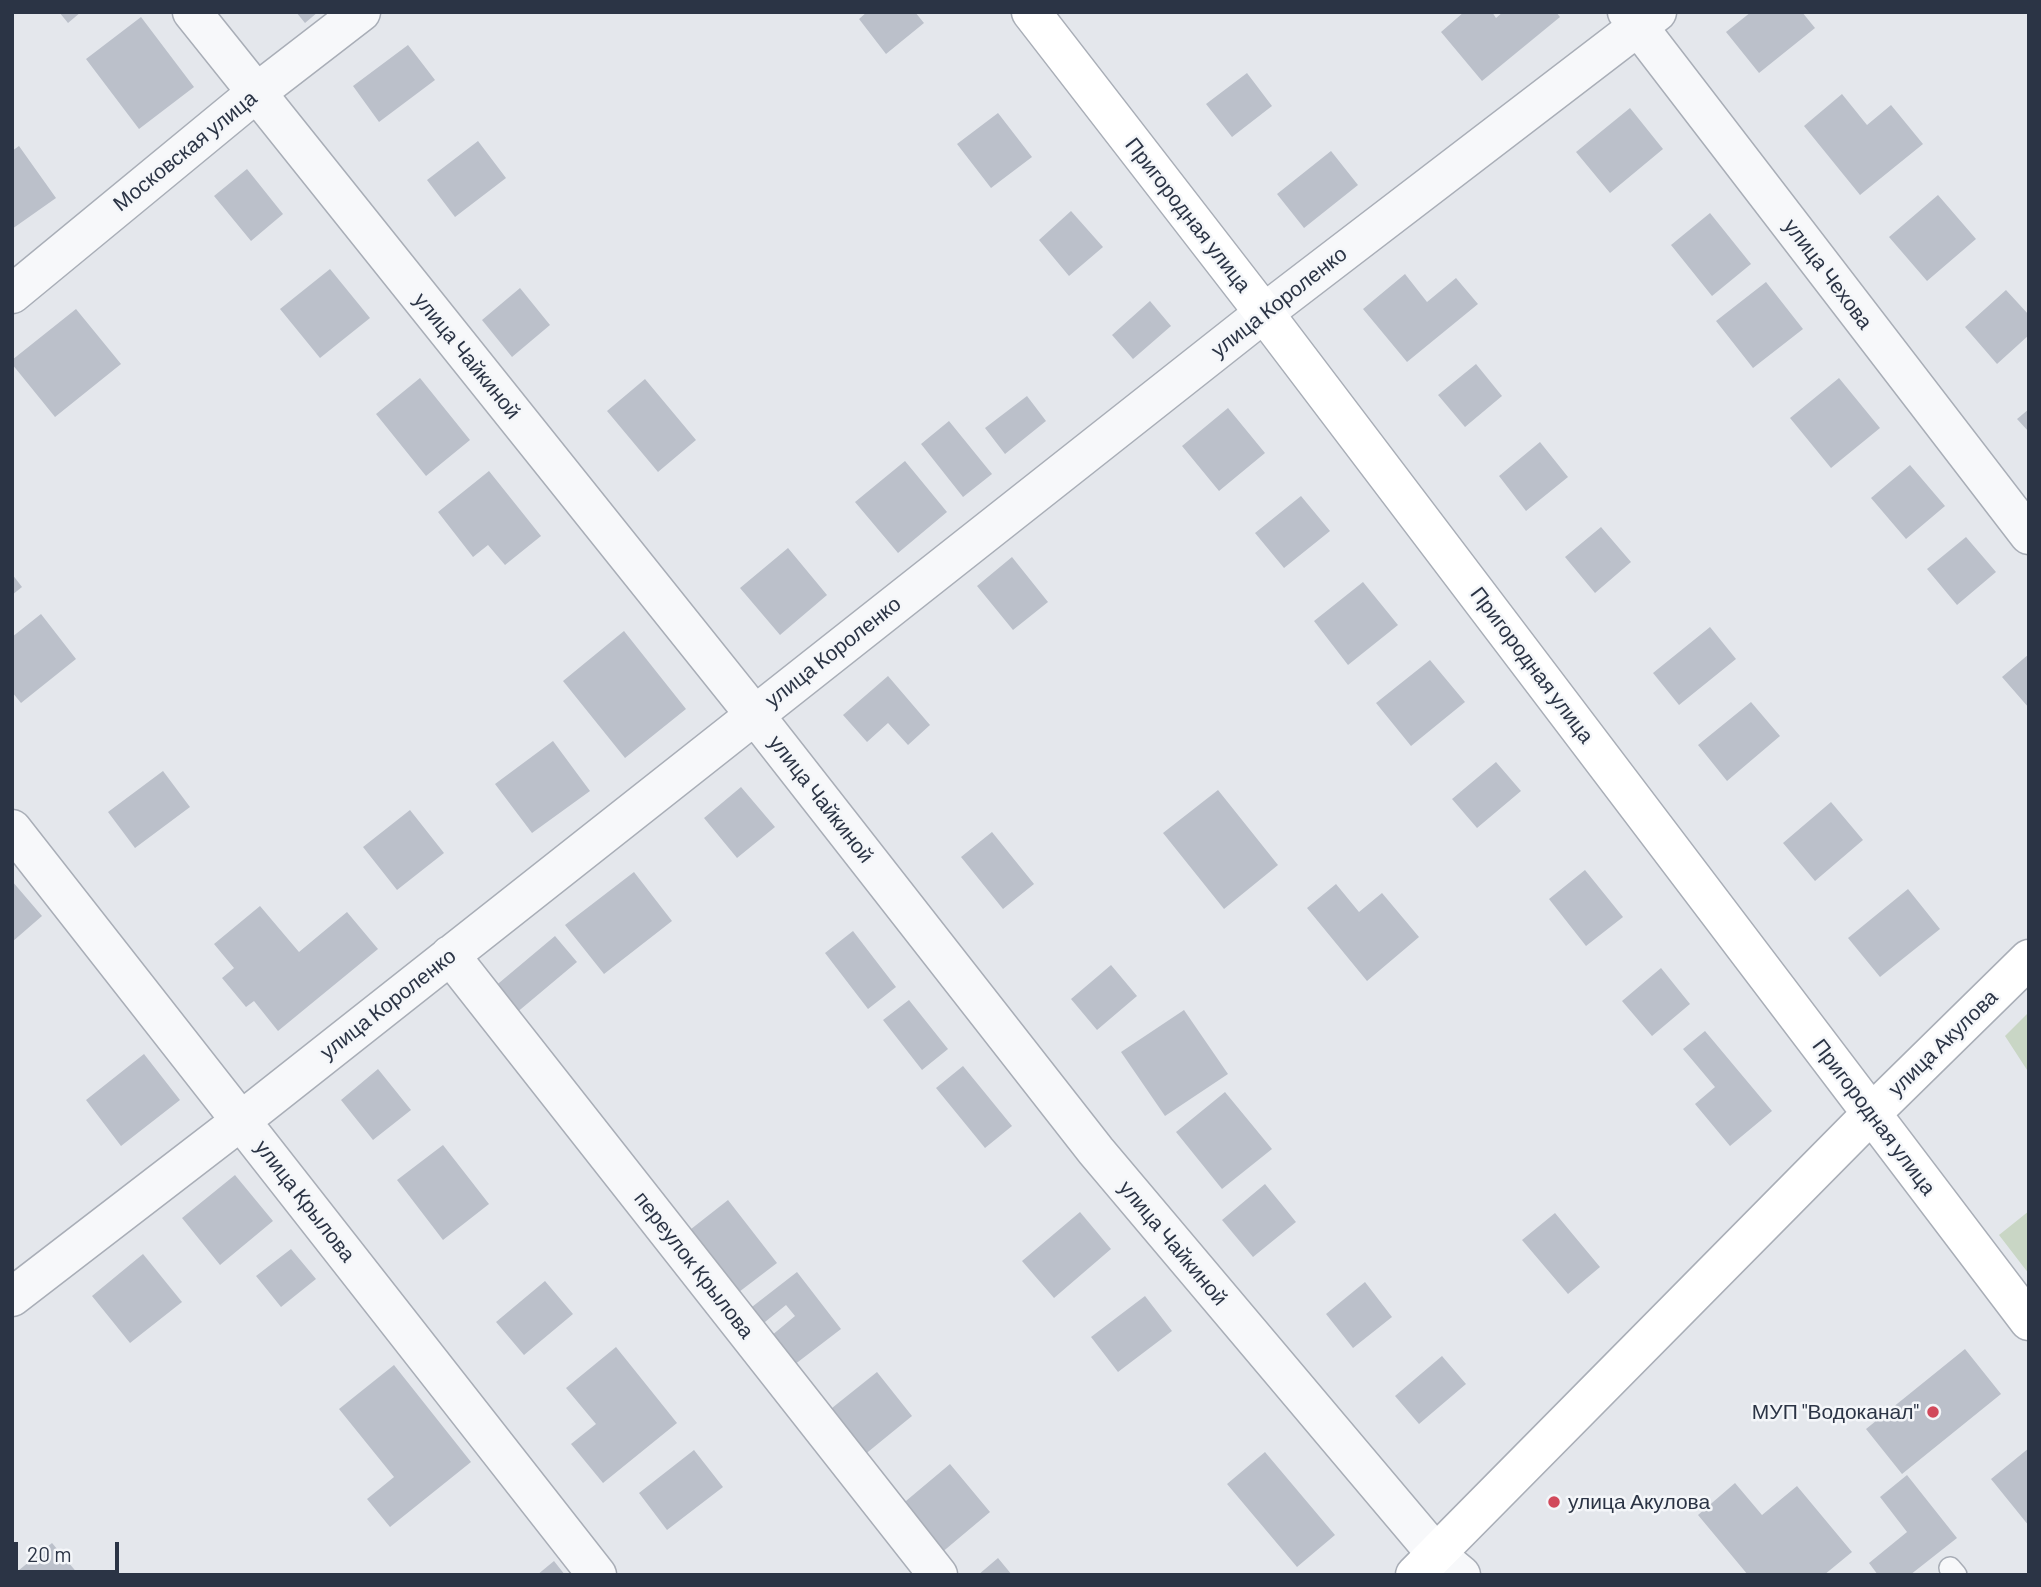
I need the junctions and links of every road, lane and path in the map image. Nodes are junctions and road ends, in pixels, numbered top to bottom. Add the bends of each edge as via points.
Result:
1 (192, 12) edge
2 (362, 12) edge
3 (1031, 12) edge
4 (1641, 17) edge
5 (256, 93) junction
6 (12, 294) edge
7 (1264, 313) junction
8 (2029, 535) edge
9 (754, 714) junction
10 (12, 829) edge
11 (450, 956) junction
12 (2029, 959) edge
13 (1872, 1114) junction
14 (242, 1120) junction
15 (12, 1297) edge
16 (2029, 1321) edge
17 (1438, 1568) edge
18 (597, 1575) edge
19 (938, 1575) edge

1 - 5 street, улица Чайкиной
2 - 5 street, Московская улица
3 - 7 main road, Пригородная улица
4 - 7 street, улица Короленко
4 - 8 street, улица Чехова
5 - 6 street, Московская улица
5 - 9 street, улица Чайкиной
7 - 9 street, улица Короленко
7 - 13 main road, Пригородная улица
9 - 11 street, улица Короленко
9 - 17 street, улица Чайкиной via 1096,1151
10 - 14 street, улица Крылова
11 - 14 street, улица Короленко
11 - 19 street, переулок Крылова
12 - 13 main road, улица Акулова
13 - 16 main road, Пригородная улица
13 - 17 main road, улица Акулова
14 - 15 street, улица Короленко
14 - 18 street, улица Крылова

